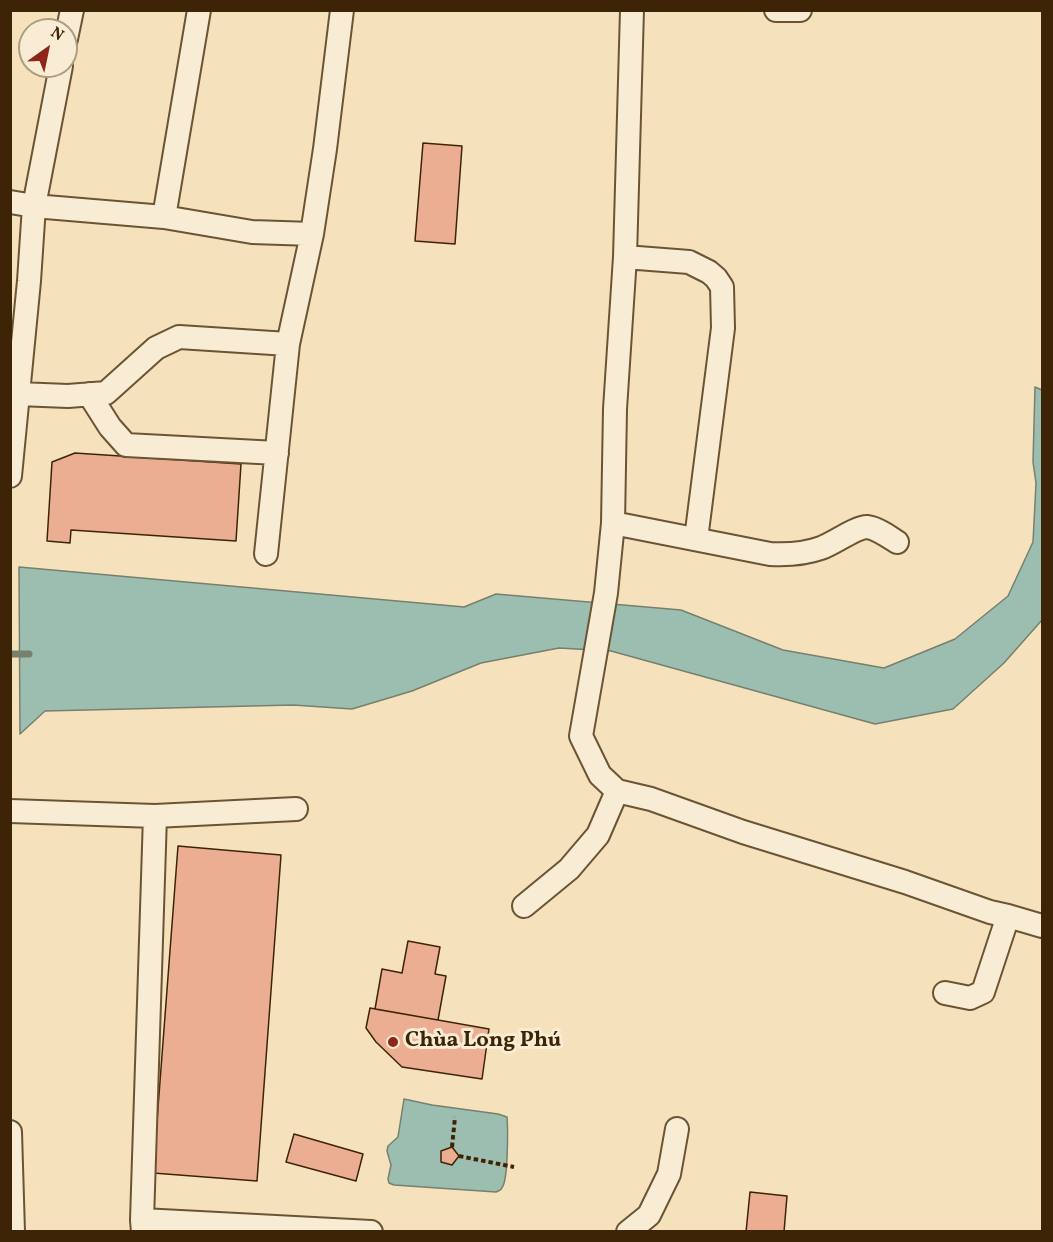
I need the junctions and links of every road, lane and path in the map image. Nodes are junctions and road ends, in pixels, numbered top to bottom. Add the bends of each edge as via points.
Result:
1 (199, 10) edge
2 (342, 10) edge
3 (632, 10) edge
4 (776, 10) edge
5 (800, 10) edge
6 (59, 78) edge
7 (10, 201) edge
8 (34, 206) junction
9 (164, 217) junction
10 (312, 234) junction
11 (625, 257) junction
12 (288, 344) junction
13 (18, 394) junction
14 (89, 394) junction
15 (277, 453) junction
16 (10, 476) edge
17 (613, 522) junction
18 (696, 539) junction
19 (897, 542) dead end
20 (266, 554) dead end
21 (617, 792) junction
22 (296, 809) dead end
23 (10, 811) edge
24 (155, 816) junction
25 (524, 906) dead end
26 (1008, 916) junction
27 (1042, 926) edge
28 (945, 993) dead end
29 (455, 1117) dead end
30 (677, 1129) dead end
31 (10, 1132) edge
32 (452, 1147) dead end
33 (459, 1156) dead end
34 (514, 1167) dead end
35 (143, 1226) edge
36 (14, 1232) edge
37 (371, 1232) edge
38 (628, 1232) edge

1 - 9 street
2 - 10 street
3 - 11 street
4 - 5 street
6 - 8 street
7 - 8 street
8 - 9 street
8 - 13 street
9 - 10 street via 252,232
10 - 12 street
11 - 17 street via 615,409
11 - 18 street via 689,262 709,272 722,287 723,328
12 - 14 street via 179,337 156,348 106,393
12 - 15 street
13 - 14 street
13 - 16 street
14 - 15 street via 126,445
15 - 20 street
17 - 18 street
17 - 21 street via 606,593 581,736 600,775
18 - 19 street via 786,555 821,548 868,527
21 - 25 street via 598,835 569,869
21 - 26 street via 651,799
22 - 24 street
23 - 24 street
24 - 35 street
26 - 27 street
26 - 28 street via 983,992 970,998
29 - 32 path
30 - 38 street via 669,1174 649,1215
31 - 36 street
33 - 34 path
35 - 37 street

